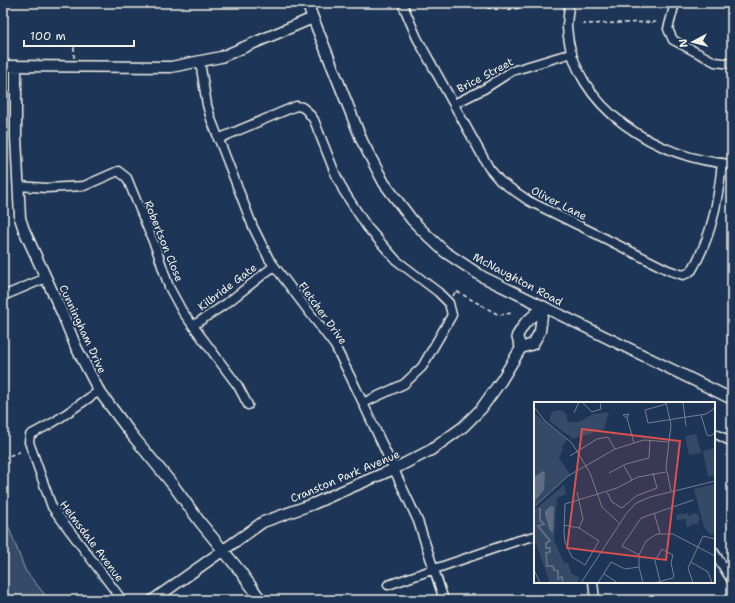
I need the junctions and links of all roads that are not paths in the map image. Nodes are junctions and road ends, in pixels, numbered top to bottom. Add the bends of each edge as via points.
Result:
1 (307, 3) edge
2 (402, 3) edge
3 (569, 3) edge
4 (675, 3) edge
5 (313, 18) junction
6 (572, 53) junction
7 (200, 62) junction
8 (732, 64) edge
9 (3, 66) edge
10 (16, 66) junction
11 (454, 104) junction
12 (218, 138) junction
13 (722, 164) junction
14 (732, 164) edge
15 (18, 186) junction
16 (274, 266) junction
17 (46, 278) junction
18 (3, 296) edge
19 (543, 307) junction
20 (194, 325) junction
21 (521, 348) junction
22 (99, 390) junction
23 (732, 399) edge
24 (363, 403) junction
25 (248, 405) dead end
26 (715, 434) edge
27 (732, 442) edge
28 (394, 470) junction
29 (534, 536) edge
30 (223, 550) junction
31 (715, 554) edge
32 (433, 570) junction
33 (732, 581) edge
34 (593, 583) edge
35 (388, 585) dead end
36 (122, 600) edge
37 (153, 600) edge
38 (261, 600) edge
39 (444, 600) edge
40 (595, 600) edge

1 - 5 street, McNaughton Road
2 - 11 street, Oliver Lane via 417,38
3 - 6 street via 567,27
4 - 8 street via 668,29 673,40 715,62
5 - 7 street via 221,57
5 - 19 street, McNaughton Road via 362,141 384,183 412,220 445,252 469,269
6 - 11 street, Brice Street via 512,71
6 - 13 street via 590,92 619,121 678,154
7 - 10 street via 171,67
7 - 12 street, Fletcher Drive via 207,105
9 - 10 street
10 - 15 street, Cunningham Drive
11 - 13 street, Oliver Lane via 489,168 500,181 529,201 683,275 692,270 707,240 716,207
12 - 16 street, Fletcher Drive via 253,227
12 - 24 street via 296,106 302,106 314,120 338,178 367,227 396,260 449,303 452,315 422,367 404,384
13 - 14 street
15 - 17 street, Cunningham Drive via 22,224
15 - 20 street, Robertson Close via 84,186 118,171 127,178 170,287 182,311
16 - 20 street, Kilbride Gate
16 - 24 street, Fletcher Drive via 336,346
17 - 18 street
17 - 22 street, Cunningham Drive via 76,348
19 - 21 street, Cranston Park Avenue via 540,331 533,344
19 - 21 street via 525,323 517,336
19 - 23 street, McNaughton Road
20 - 25 street, Robertson Close via 238,386
21 - 28 street, Cranston Park Avenue via 481,409 431,450
22 - 30 street, Cunningham Drive
22 - 36 street, Helmsdale Avenue via 54,422 30,435 29,442 52,508
24 - 28 street, Fletcher Drive
26 - 27 street
28 - 30 street, Cranston Park Avenue via 263,522
28 - 32 street, Fletcher Drive via 418,521
29 - 32 street
30 - 37 street, Cranston Park Avenue
30 - 38 street, Cunningham Drive
31 - 33 street
32 - 35 street
32 - 39 street, Fletcher Drive
34 - 40 street

